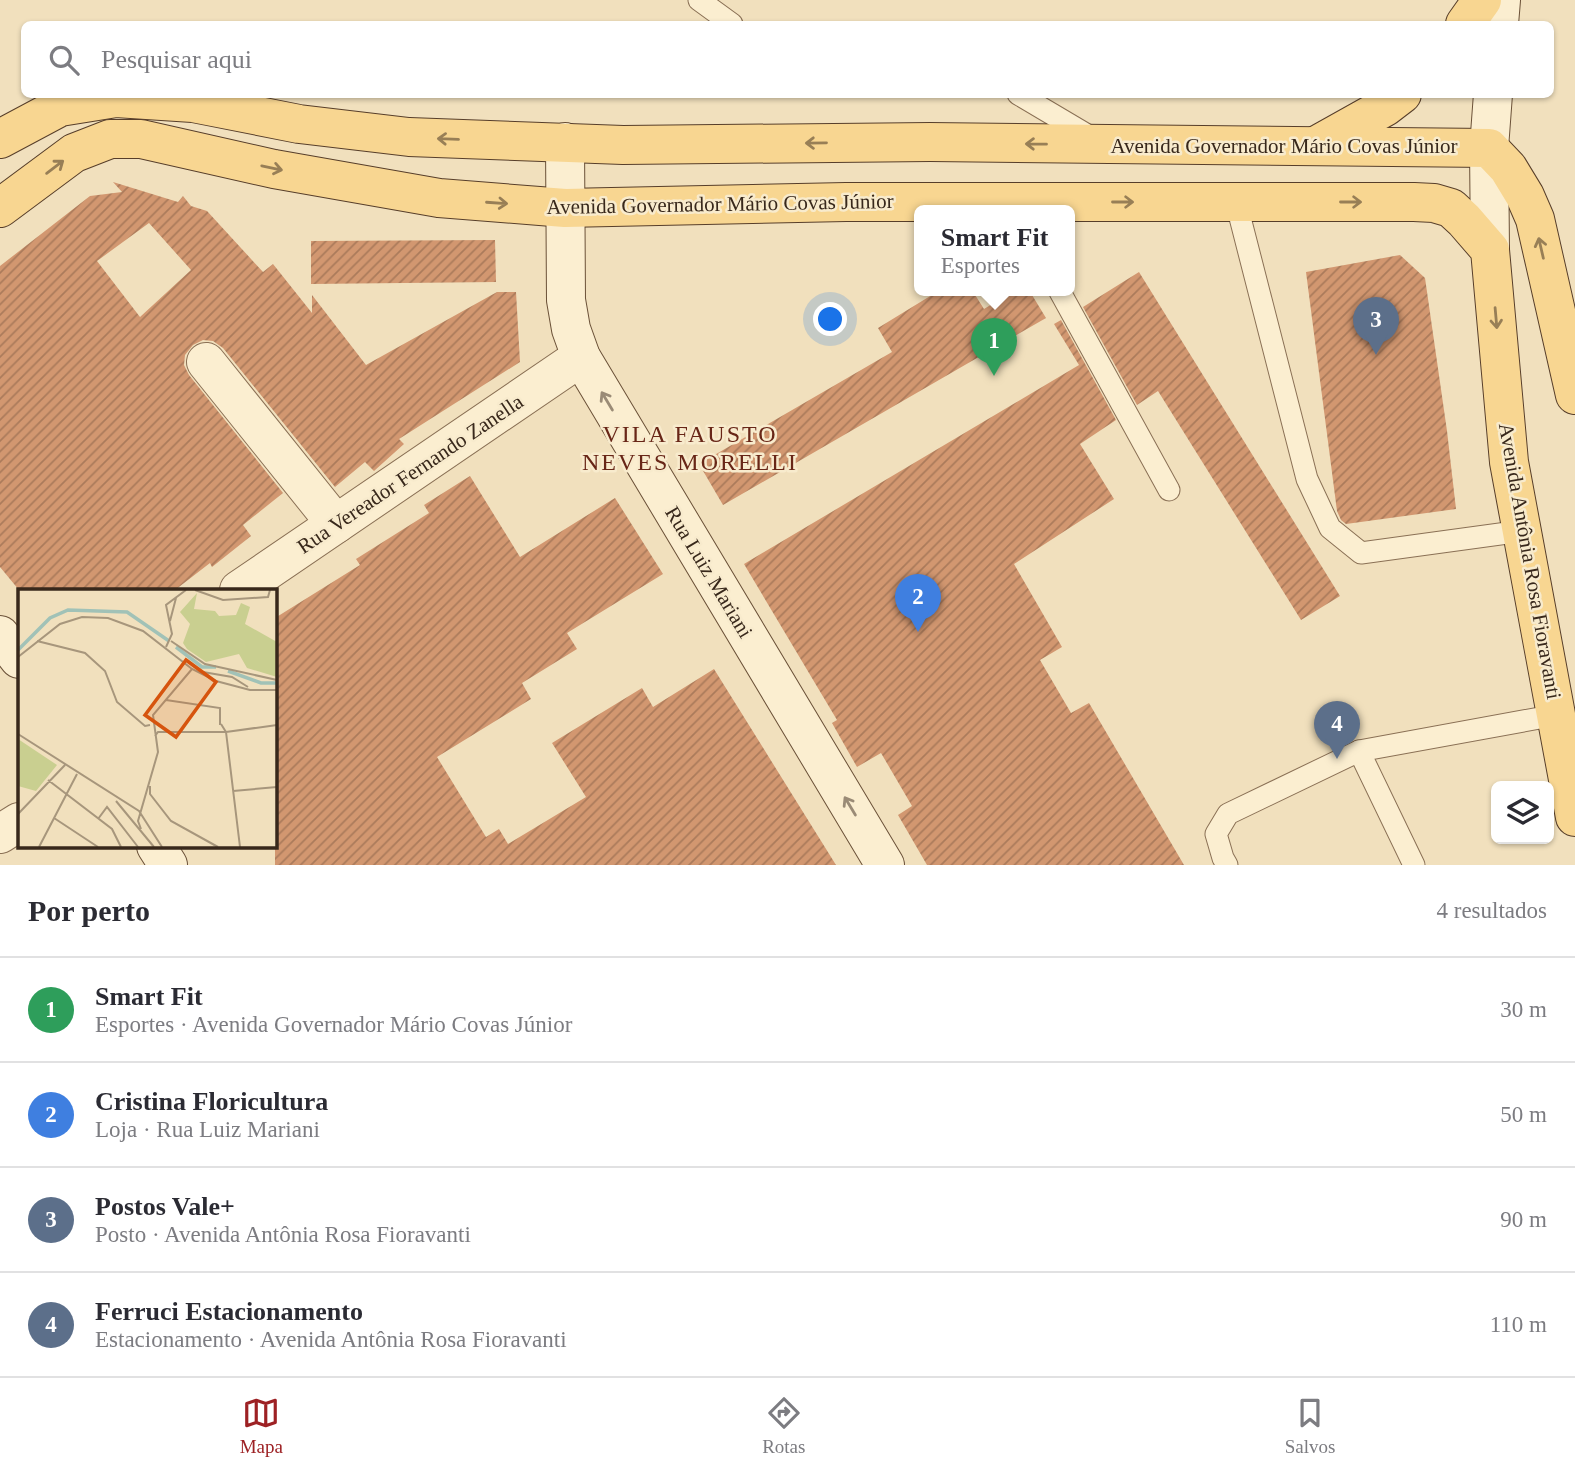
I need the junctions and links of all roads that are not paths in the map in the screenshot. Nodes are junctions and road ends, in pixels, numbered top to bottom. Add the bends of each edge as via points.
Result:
1 (699, 0) edge
2 (1482, 0) edge
3 (1501, 0) edge
4 (728, 21) edge
5 (1467, 21) edge
6 (1499, 21) edge
7 (1025, 98) edge
8 (1397, 98) edge
9 (1493, 98) edge
10 (0, 139) edge
11 (565, 142) junction
12 (1104, 145) junction
13 (1315, 146) junction
14 (1489, 148) junction
15 (846, 202) junction
16 (1236, 202) junction
17 (968, 205) edge
18 (1065, 205) edge
19 (0, 208) edge
20 (565, 208) junction
21 (1490, 250) junction
22 (1062, 296) edge
23 (581, 357) junction
24 (206, 362) dead end
25 (1575, 380) edge
26 (1169, 490) dead end
27 (335, 524) junction
28 (1522, 531) junction
29 (240, 589) edge
30 (0, 635) edge
31 (18, 658) edge
32 (1556, 715) junction
33 (1359, 751) junction
34 (1573, 803) edge
35 (18, 823) edge
36 (0, 834) edge
37 (157, 848) edge
38 (881, 864) edge
39 (168, 865) edge
40 (1227, 865) edge
41 (1414, 865) edge

1 - 4 lane
2 - 5 main road
3 - 6 main road
7 - 12 lane
8 - 13 main road
9 - 14 main road, Avenida Antônia Rosa Fioravanti
11 -> 10 main road, Avenida Governador Mário Covas Júnior via 409,137 299,124 193,103 116,98 61,107
12 -> 11 main road, Avenida Governador Mário Covas Júnior
11 - 20 main road, Rua Luiz Mariani
12 - 13 main road, Avenida Governador Mário Covas Júnior
12 - 15 main road via 1101,170 1088,183 889,185
13 - 14 main road, Avenida Governador Mário Covas Júnior
14 - 21 main road, Avenida Antônia Rosa Fioravanti
25 -> 14 main road via 1535,219 1508,168
15 - 17 main road, Avenida Governador Mário Covas Júnior
15 - 20 main road, Avenida Governador Mário Covas Júnior
18 -> 16 main road, Avenida Governador Mário Covas Júnior
16 -> 21 main road, Avenida Governador Mário Covas Júnior via 1434,203 1451,208
16 - 28 lane via 1307,479 1329,528 1361,553
19 -> 20 main road, Avenida Governador Mário Covas Júnior via 74,153 110,139 141,139 274,169 439,198
20 - 23 main road, Rua Luiz Mariani via 566,300
21 -> 28 main road, Avenida Antônia Rosa Fioravanti via 1509,462
22 - 26 lane
23 - 27 main road, Rua Vereador Fernando Zanella
38 -> 23 main road, Rua Luiz Mariani
24 - 27 main road
27 - 29 main road, Rua Vereador Fernando Zanella
28 - 32 main road, Avenida Antônia Rosa Fioravanti
30 - 31 main road
32 - 33 lane
32 - 34 main road, Avenida Antônia Rosa Fioravanti
33 - 40 lane via 1228,814 1216,834
33 - 41 lane
35 - 36 main road
37 - 39 main road

